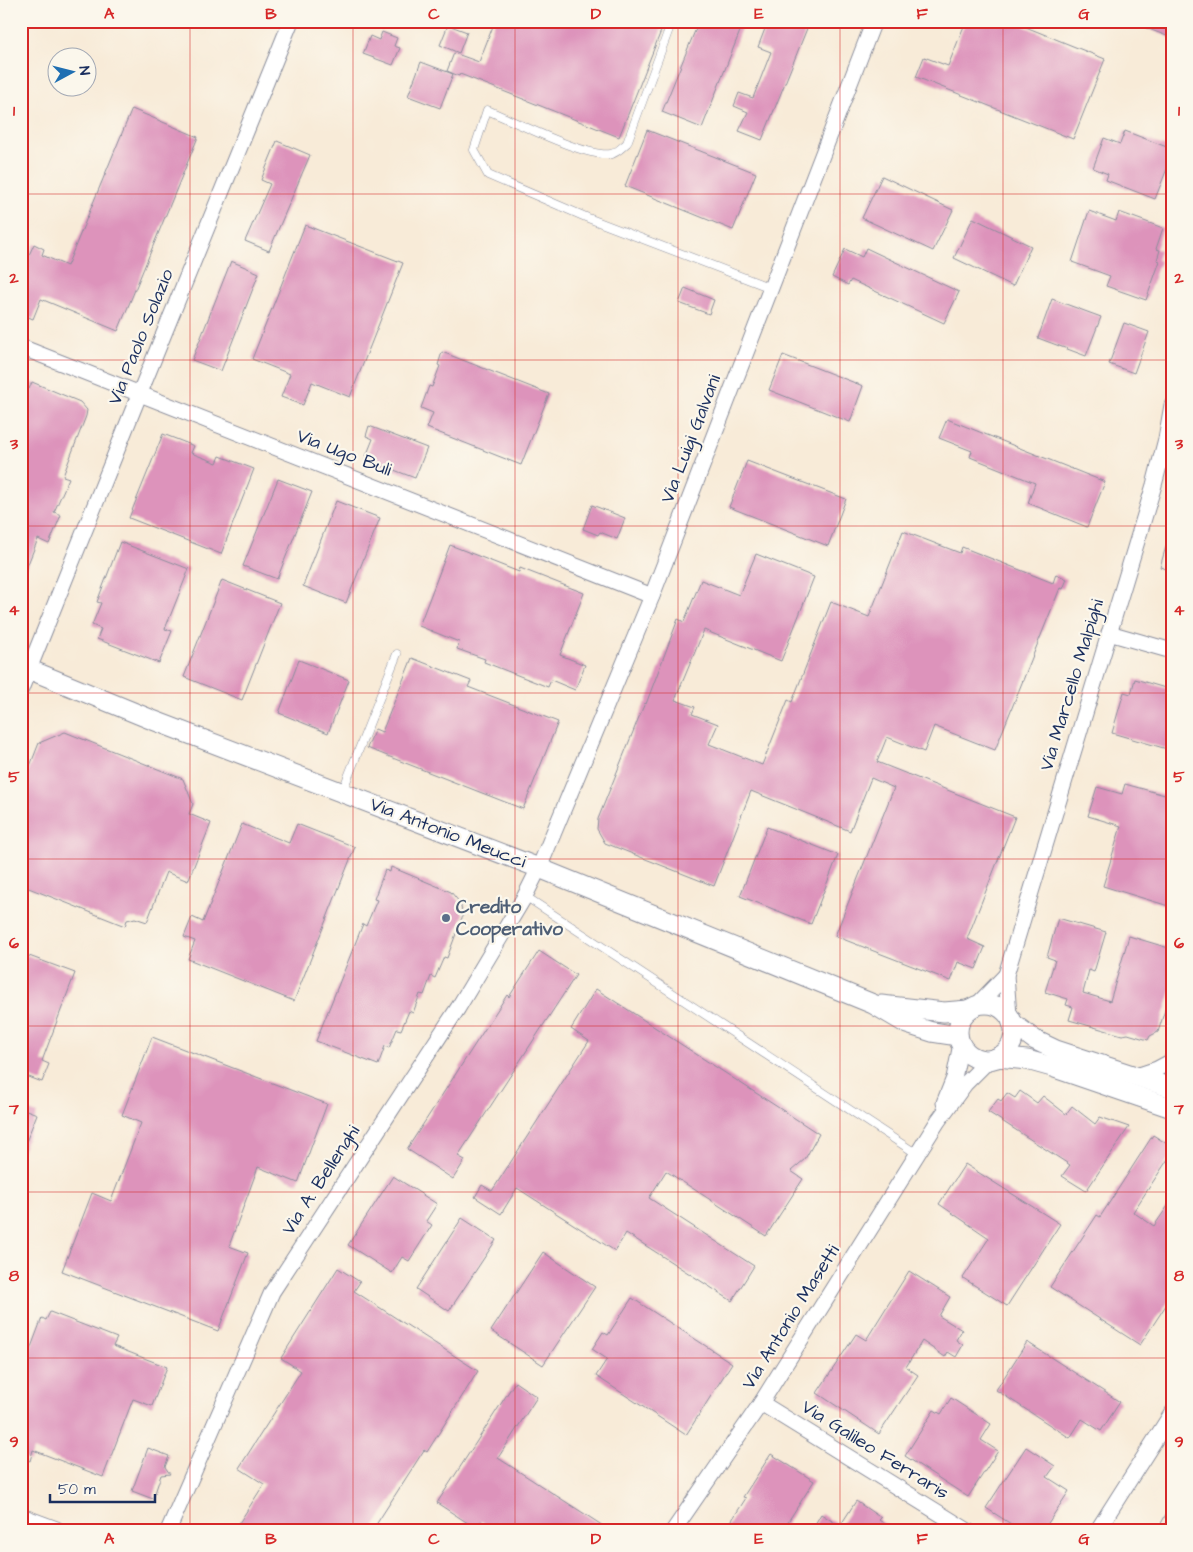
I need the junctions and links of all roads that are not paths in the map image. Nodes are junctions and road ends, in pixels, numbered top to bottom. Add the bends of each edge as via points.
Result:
1 (291, 21) edge
2 (672, 21) edge
3 (874, 21) edge
4 (771, 288) junction
5 (21, 347) edge
6 (139, 394) junction
7 (1172, 405) edge
8 (652, 596) junction
9 (1109, 633) junction
10 (1172, 651) edge
11 (396, 654) dead end
12 (25, 668) edge
13 (21, 689) edge
14 (342, 792) junction
15 (539, 868) junction
16 (525, 896) junction
17 (1006, 975) junction
18 (872, 1004) junction
19 (972, 1008) junction
20 (1011, 1020) junction
21 (960, 1040) junction
22 (993, 1058) junction
23 (1172, 1061) edge
24 (1136, 1076) junction
25 (1172, 1088) edge
26 (1172, 1108) edge
27 (938, 1121) junction
28 (916, 1154) junction
29 (761, 1403) junction
30 (1172, 1413) edge
31 (21, 1518) edge
32 (56, 1531) edge
33 (168, 1531) edge
34 (673, 1531) edge
35 (968, 1531) edge
36 (1097, 1531) edge

1 - 6 street, Via Paolo Solazio
2 - 4 lane via 627,143 614,154 599,155 582,150 487,110 474,150 488,175 588,218
3 - 4 street, Via Luigi Galvani
4 - 8 street, Via Luigi Galvani
5 - 6 street, Via Ugo Buli
6 - 8 street, Via Ugo Buli
6 - 12 street, Via Paolo Solazio
7 - 9 street, Via Marcello Malpighi via 1154,485
8 - 15 street, Via Luigi Galvani
9 - 10 street
9 - 17 street, Via Marcello Malpighi
11 - 14 lane
12 - 13 street, Via Paolo Solazio
12 - 14 street, Via Antonio Meucci
14 - 15 street, Via Antonio Meucci
15 - 16 street, Via A. Bellenghi
15 - 18 street, Via Antonio Meucci
16 - 28 lane
16 - 33 street, Via A. Bellenghi via 458,1008 272,1292
17 - 19 street, Via Marcello Malpighi
17 - 20 street, Via Marcello Malpighi
18 - 19 street, Via Antonio Meucci via 944,1012
18 - 21 street, Via Antonio Meucci via 907,1024
19 - 20 street via 988,1004 996,1006
19 - 21 street via 960,1020
20 - 22 street via 1014,1031 1009,1047
20 - 24 street via 1035,1040 1056,1050
21 - 22 street via 972,1056
21 - 27 street, Via Antonio Masetti via 954,1078
22 - 26 street via 1027,1060
22 - 27 street, Via Antonio Masetti via 965,1084
23 - 24 street
24 - 25 street
27 - 28 street, Via Antonio Masetti
28 - 29 street, Via Antonio Masetti
29 - 34 street, Via Antonio Masetti
29 - 35 street, Via Galileo Ferraris
30 - 36 street
31 - 32 street

